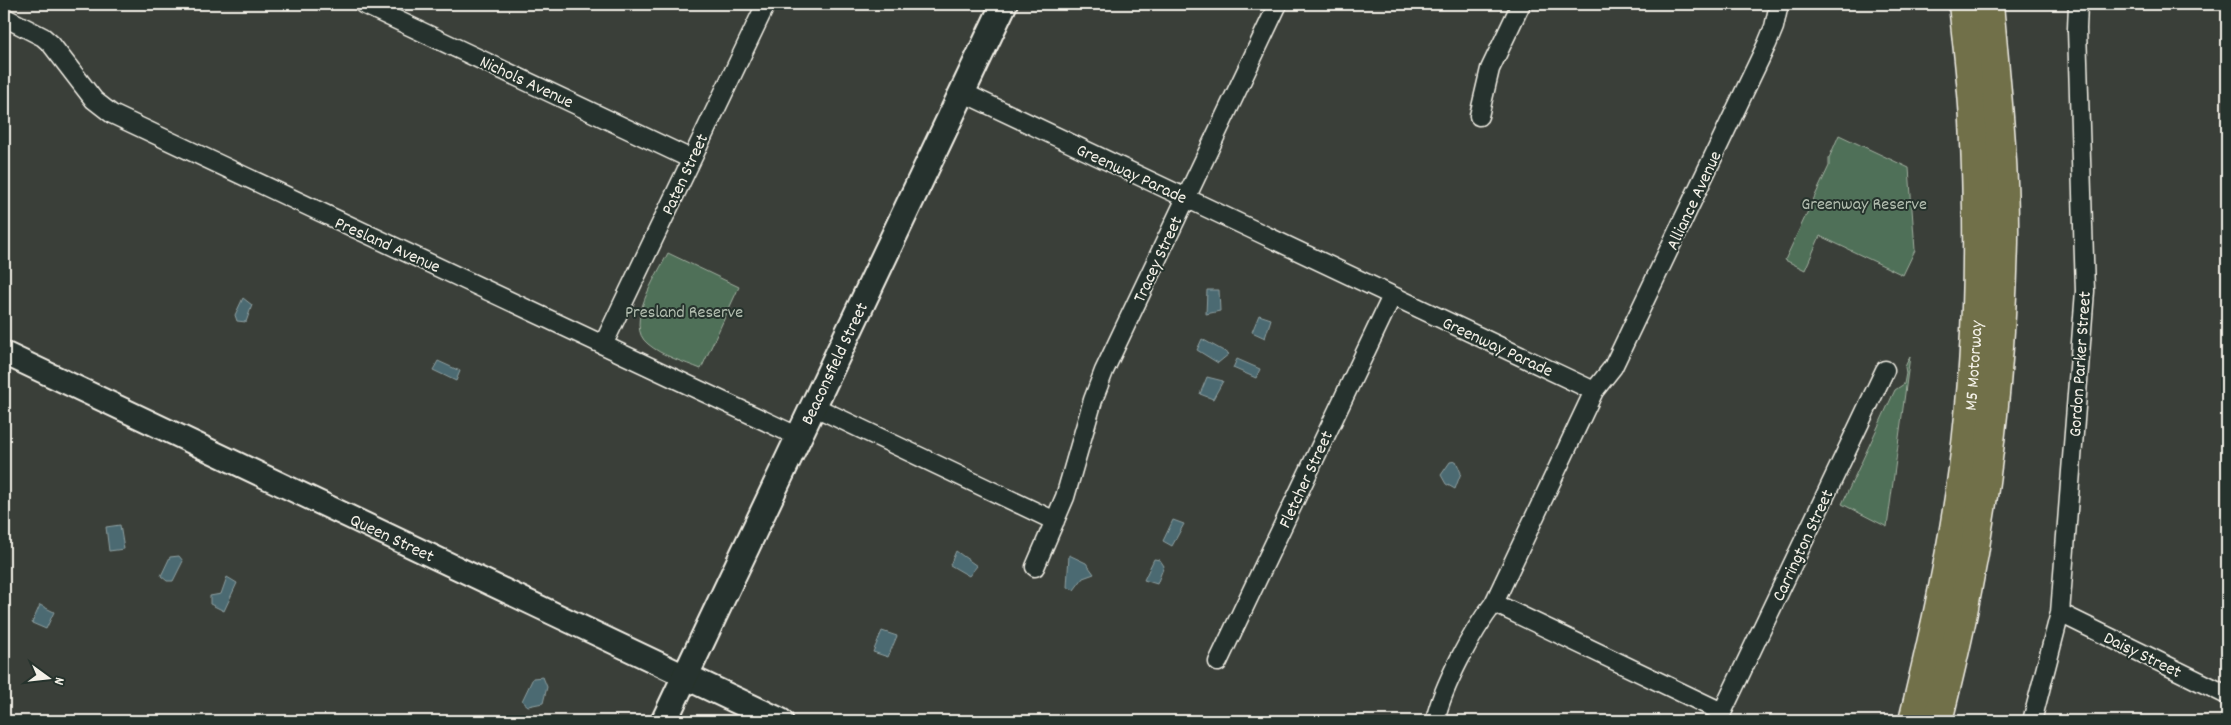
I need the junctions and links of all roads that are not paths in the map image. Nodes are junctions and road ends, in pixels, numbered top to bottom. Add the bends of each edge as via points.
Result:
1 (363, 4) edge
2 (766, 4) edge
3 (1004, 4) edge
4 (1278, 4) edge
5 (1521, 4) edge
6 (1779, 4) edge
7 (1963, 4) edge
8 (1989, 4) edge
9 (2078, 4) edge
10 (4, 17) edge
11 (962, 92) junction
12 (1479, 116) dead end
13 (691, 159) junction
14 (1186, 198) junction
15 (1392, 296) junction
16 (603, 345) junction
17 (4, 353) edge
18 (1885, 370) dead end
19 (1594, 391) junction
20 (813, 406) junction
21 (798, 437) junction
22 (1055, 521) junction
23 (1035, 567) dead end
24 (1494, 603) junction
25 (2060, 613) junction
26 (1218, 662) dead end
27 (685, 676) junction
28 (2227, 694) edge
29 (1720, 717) edge
30 (664, 721) edge
31 (780, 721) edge
32 (1436, 721) edge
33 (1913, 721) edge
34 (1938, 721) edge
35 (2032, 721) edge

1 - 13 street, Nichols Avenue
2 - 13 street, Paten Street
3 - 11 main road, Beaconsfield Street
4 - 14 street, Tracey Street
5 - 12 street via 1490,69
6 - 19 street, Alliance Avenue via 1767,44 1614,367
7 - 33 highway, M5 Motorway via 1974,120 1977,227 1975,338 1963,469 1941,605
8 - 34 highway, M5 Motorway via 2001,131 2004,241 1998,357 1986,468 1964,607
9 - 25 street, Gordon Parker Street via 2085,291
10 - 16 street, Presland Avenue via 43,37 94,100 112,114
11 - 14 street, Greenway Parade
11 - 20 main road, Beaconsfield Street
13 - 16 street, Paten Street
14 - 15 street, Greenway Parade
14 - 22 street, Tracey Street via 1101,378 1070,484
15 - 19 street, Greenway Parade
15 - 26 street, Fletcher Street
16 - 21 street, Presland Avenue
17 - 27 street, Queen Street
18 - 29 street, Carrington Street
19 - 24 street
20 - 21 main road, Beaconsfield Street
20 - 22 street
21 - 27 main road, Beaconsfield Street
22 - 23 street, Tracey Street
24 - 29 street
24 - 32 street via 1476,626 1439,706
25 - 28 street, Daisy Street
25 - 35 street, Gordon Parker Street
27 - 30 main road, Beaconsfield Street
27 - 31 main road, Queen Street

